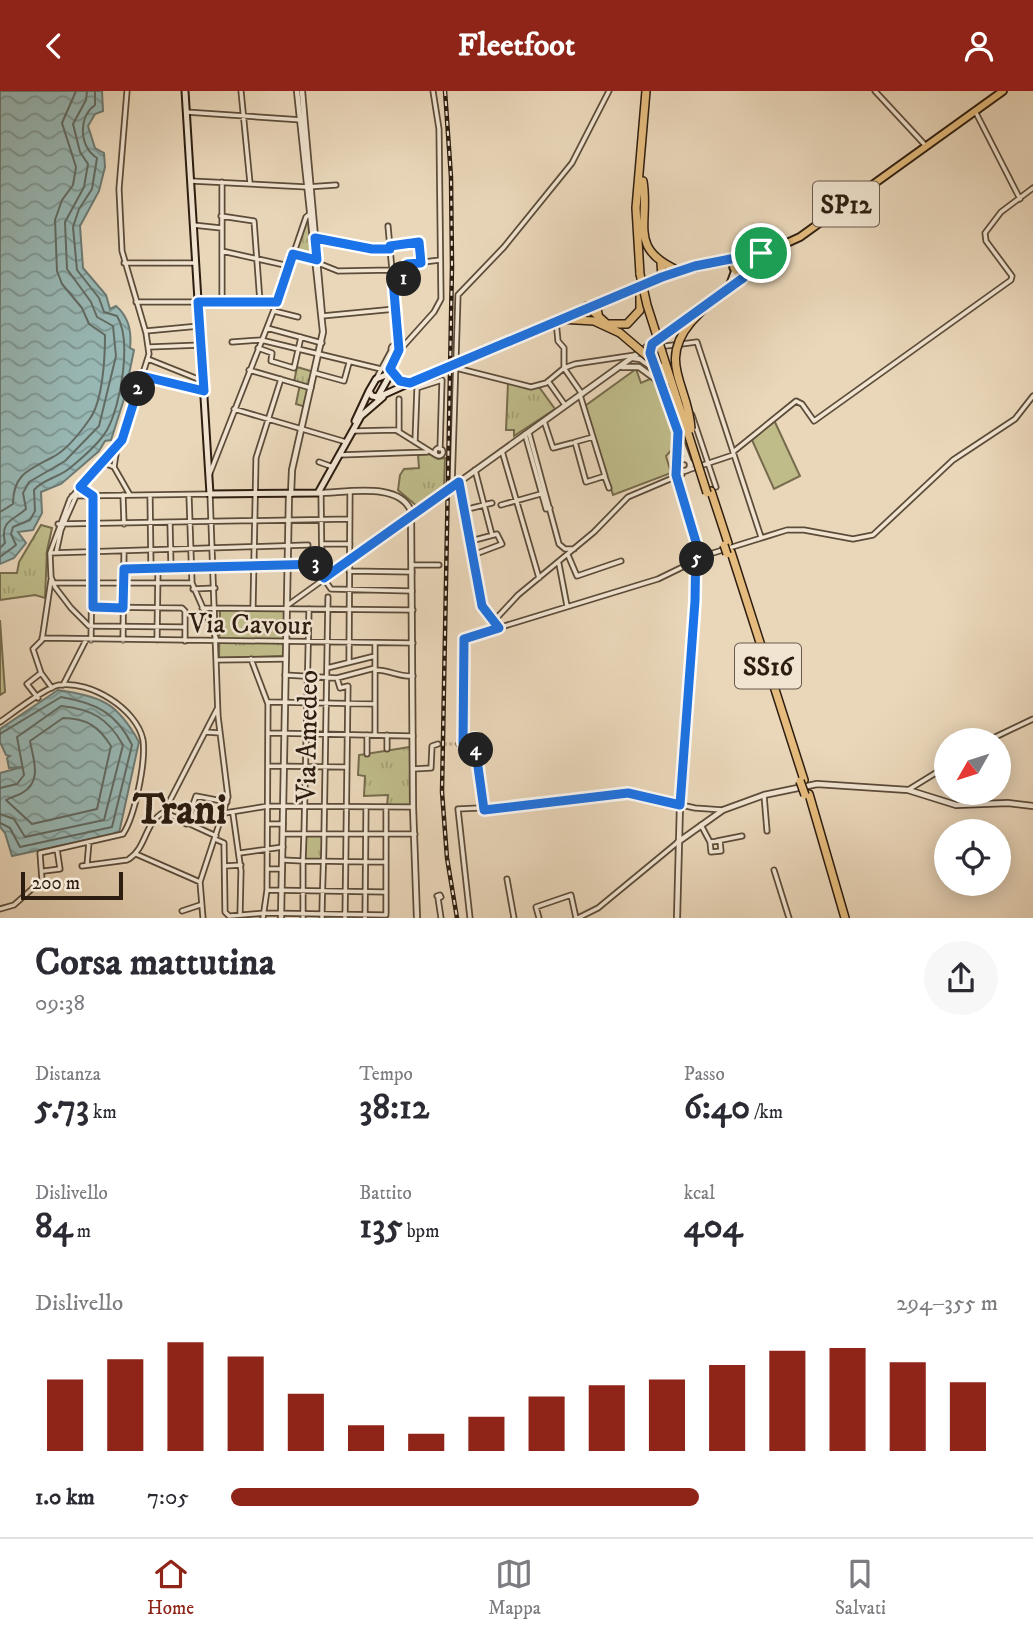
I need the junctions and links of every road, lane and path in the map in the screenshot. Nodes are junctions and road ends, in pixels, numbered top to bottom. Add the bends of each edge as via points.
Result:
1 (127, 91) edge
2 (185, 91) edge
3 (241, 91) edge
4 (300, 91) edge
5 (433, 91) edge
6 (609, 91) edge
7 (648, 91) edge
8 (875, 91) edge
9 (1003, 91) edge
10 (975, 111) junction
11 (187, 112) junction
12 (243, 116) junction
13 (302, 120) junction
14 (926, 146) junction
15 (191, 181) junction
16 (643, 181) junction
17 (222, 182) junction
18 (250, 183) junction
19 (336, 185) dead end
20 (309, 187) junction
21 (1033, 188) edge
22 (1020, 199) junction
23 (311, 214) junction
24 (221, 216) junction
25 (193, 225) junction
26 (387, 226) dead end
27 (221, 228) junction
28 (315, 238) junction
29 (390, 247) junction
30 (222, 251) junction
31 (761, 253) junction
32 (293, 254) junction
33 (740, 257) junction
34 (258, 258) junction
35 (440, 260) junction
36 (316, 261) junction
37 (718, 262) junction
38 (123, 263) junction
39 (195, 263) junction
40 (421, 263) junction
41 (661, 263) junction
42 (289, 266) junction
43 (734, 269) junction
44 (392, 270) junction
45 (748, 270) junction
46 (679, 271) junction
47 (640, 272) junction
48 (662, 277) junction
49 (393, 280) junction
50 (728, 289) junction
51 (601, 301) junction
52 (136, 302) junction
53 (198, 302) junction
54 (260, 302) junction
55 (277, 302) junction
56 (710, 302) junction
57 (222, 303) junction
58 (587, 306) junction
59 (395, 309) junction
60 (274, 311) junction
61 (576, 311) junction
62 (322, 316) junction
63 (298, 317) dead end
64 (558, 320) junction
65 (596, 320) junction
66 (547, 324) junction
67 (200, 326) junction
68 (267, 328) junction
69 (146, 331) junction
70 (301, 337) junction
71 (261, 340) junction
72 (232, 342) dead end
73 (681, 342) junction
74 (322, 343) junction
75 (652, 344) junction
76 (201, 345) junction
77 (149, 347) junction
78 (258, 348) junction
79 (396, 348) junction
80 (299, 350) junction
81 (319, 355) junction
82 (635, 357) junction
83 (148, 359) junction
84 (349, 363) junction
85 (457, 365) junction
86 (621, 367) junction
87 (639, 367) junction
88 (564, 368) junction
89 (381, 369) junction
90 (249, 370) junction
91 (656, 371) junction
92 (315, 373) junction
93 (391, 373) junction
94 (142, 376) junction
95 (377, 378) junction
96 (281, 379) junction
97 (203, 381) junction
98 (548, 381) junction
99 (386, 382) junction
100 (410, 383) junction
101 (662, 383) junction
102 (312, 388) junction
103 (204, 391) junction
104 (369, 391) junction
105 (581, 395) junction
106 (1033, 396) edge
107 (378, 398) junction
108 (399, 399) dead end
109 (565, 405) junction
110 (234, 409) junction
111 (269, 419) junction
112 (544, 421) junction
113 (302, 428) junction
114 (691, 429) junction
115 (399, 432) junction
116 (678, 432) junction
117 (527, 433) junction
118 (349, 436) junction
119 (593, 437) junction
120 (415, 442) junction
121 (572, 443) dead end
122 (118, 446) junction
123 (438, 449) junction
124 (428, 451) junction
125 (502, 451) junction
126 (733, 453) junction
127 (339, 455) junction
128 (320, 462) dead end
129 (689, 462) junction
130 (708, 463) junction
131 (100, 465) junction
132 (114, 467) junction
133 (333, 467) junction
134 (697, 467) junction
135 (475, 470) junction
136 (680, 470) junction
137 (209, 475) junction
138 (605, 476) junction
139 (459, 482) junction
140 (80, 487) junction
141 (450, 488) junction
142 (609, 488) dead end
143 (711, 490) junction
144 (320, 493) junction
145 (350, 493) junction
146 (544, 493) junction
147 (210, 494) junction
148 (255, 494) junction
149 (290, 494) junction
150 (123, 495) junction
151 (130, 495) junction
152 (150, 495) junction
153 (189, 495) junction
154 (74, 496) junction
155 (92, 496) junction
156 (516, 501) junction
157 (492, 503) dead end
158 (484, 505) junction
159 (501, 505) dead end
160 (472, 508) dead end
161 (412, 516) junction
162 (322, 519) junction
163 (350, 519) junction
164 (288, 520) junction
165 (255, 521) junction
166 (191, 522) junction
167 (212, 522) junction
168 (150, 523) junction
169 (170, 523) junction
170 (61, 524) junction
171 (93, 524) junction
172 (124, 524) junction
173 (492, 535) junction
174 (761, 537) junction
175 (471, 541) junction
176 (322, 544) junction
177 (350, 544) junction
178 (287, 545) junction
179 (308, 545) dead end
180 (254, 546) junction
181 (191, 548) junction
182 (213, 548) junction
183 (171, 549) junction
184 (576, 549) junction
185 (151, 550) junction
186 (93, 551) junction
187 (124, 551) junction
188 (57, 552) junction
189 (50, 553) junction
190 (473, 555) junction
191 (568, 555) junction
192 (697, 559) junction
193 (349, 561) junction
194 (621, 561) dead end
195 (558, 562) junction
196 (322, 564) junction
197 (287, 565) junction
198 (412, 565) junction
199 (439, 565) dead end
200 (214, 566) junction
201 (255, 566) junction
202 (192, 567) junction
203 (158, 568) junction
204 (171, 568) junction
205 (124, 569) junction
206 (151, 569) junction
207 (349, 571) junction
208 (412, 572) junction
209 (51, 577) junction
210 (324, 578) junction
211 (539, 578) junction
212 (93, 582) junction
213 (124, 583) junction
214 (158, 583) junction
215 (192, 583) junction
216 (54, 585) junction
217 (215, 588) junction
218 (193, 589) junction
219 (349, 590) junction
220 (413, 591) junction
221 (328, 597) dead end
222 (48, 604) junction
223 (567, 606) junction
224 (93, 607) junction
225 (286, 607) junction
226 (123, 608) junction
227 (158, 608) junction
228 (202, 608) junction
229 (216, 608) junction
230 (253, 608) junction
231 (309, 609) junction
232 (328, 609) junction
233 (349, 610) junction
234 (413, 610) junction
235 (494, 622) junction
236 (93, 627) junction
237 (123, 627) junction
238 (158, 627) junction
239 (185, 627) junction
240 (499, 628) junction
241 (42, 638) junction
242 (88, 640) junction
243 (123, 640) junction
244 (157, 641) junction
245 (185, 641) junction
246 (217, 641) junction
247 (286, 642) junction
248 (308, 643) junction
249 (327, 643) junction
250 (349, 643) junction
251 (375, 643) junction
252 (413, 643) junction
253 (375, 656) junction
254 (251, 659) junction
255 (286, 659) junction
256 (217, 660) junction
257 (349, 662) junction
258 (327, 668) junction
259 (375, 669) junction
260 (41, 673) junction
261 (285, 674) junction
262 (307, 675) junction
263 (327, 675) junction
264 (413, 676) junction
265 (337, 678) junction
266 (63, 685) junction
267 (52, 688) junction
268 (38, 698) junction
269 (268, 702) junction
270 (285, 702) junction
271 (307, 703) junction
272 (326, 703) junction
273 (348, 703) junction
274 (375, 704) junction
275 (218, 707) junction
276 (1033, 719) edge
277 (0, 722) edge
278 (1012, 729) edge
279 (206, 732) junction
280 (220, 733) junction
281 (269, 733) junction
282 (284, 734) junction
283 (305, 734) junction
284 (326, 734) junction
285 (347, 734) junction
286 (367, 735) junction
287 (375, 735) junction
288 (387, 735) junction
289 (413, 736) junction
290 (481, 736) dead end
291 (474, 738) junction
292 (438, 744) dead end
293 (387, 749) dead end
294 (367, 754) dead end
295 (268, 766) junction
296 (284, 766) junction
297 (305, 766) junction
298 (325, 767) junction
299 (347, 767) junction
300 (413, 769) junction
301 (934, 774) edge
302 (908, 790) junction
303 (764, 795) junction
304 (227, 802) junction
305 (680, 805) junction
306 (268, 806) junction
307 (283, 806) junction
308 (304, 806) junction
309 (1033, 806) edge
310 (324, 807) junction
311 (347, 807) junction
312 (413, 807) junction
313 (366, 808) junction
314 (386, 808) junction
315 (484, 810) junction
316 (723, 810) junction
317 (164, 813) junction
318 (225, 813) junction
319 (233, 814) junction
320 (186, 824) junction
321 (268, 824) junction
322 (283, 824) junction
323 (701, 825) junction
324 (766, 831) dead end
325 (283, 834) junction
326 (304, 834) junction
327 (324, 834) junction
328 (386, 834) junction
329 (415, 834) junction
330 (346, 835) junction
331 (366, 835) junction
332 (742, 836) dead end
333 (215, 838) junction
334 (89, 842) junction
335 (678, 842) junction
336 (710, 842) junction
337 (716, 842) junction
338 (267, 847) junction
339 (283, 847) junction
340 (57, 849) junction
341 (240, 853) junction
342 (136, 854) junction
343 (283, 860) junction
344 (303, 861) junction
345 (324, 861) junction
346 (346, 861) junction
347 (366, 862) junction
348 (385, 862) junction
349 (241, 865) junction
350 (225, 866) junction
351 (267, 869) junction
352 (282, 869) junction
353 (774, 870) dead end
354 (44, 871) junction
355 (507, 879) dead end
356 (200, 882) junction
357 (267, 890) junction
358 (282, 891) junction
359 (303, 891) junction
360 (322, 891) junction
361 (345, 891) junction
362 (365, 891) junction
363 (385, 892) junction
364 (438, 898) dead end
365 (200, 902) junction
366 (0, 909) edge
367 (182, 911) dead end
368 (240, 915) junction
369 (264, 915) edge
370 (281, 915) edge
371 (303, 916) edge
372 (322, 916) edge
373 (345, 916) edge
374 (365, 916) edge
375 (386, 916) edge
376 (230, 917) edge
377 (203, 918) edge
378 (417, 918) edge
379 (441, 918) edge
380 (470, 918) edge
381 (514, 918) edge
382 (539, 918) edge
383 (577, 918) edge
384 (677, 918) edge
385 (789, 918) edge
386 (842, 918) edge

1 - 38 street via 119,189
2 - 11 main road
3 - 12 street
4 - 13 street
5 - 35 street via 439,129
6 - 85 street via 572,163 458,295
7 - 16 highway, SS16
7 - 47 highway, SS16 via 635,235
8 - 14 street
9 - 10 main road, SP12
10 - 14 main road, SP12
10 - 22 street
11 - 12 street
11 - 15 main road
12 - 13 street
12 - 18 street
13 - 20 street
14 - 31 main road, SP12 via 800,237
15 - 17 street
15 - 25 main road
16 - 41 highway, SS16 via 644,240
16 - 47 highway, SS16
17 - 18 street
17 - 24 street
18 - 20 street
19 - 20 street
20 - 23 street
21 - 22 street
22 - 126 street via 1001,212 984,236 1011,280 814,421 799,401
23 - 28 street
23 - 32 street
23 - 36 street
24 - 27 street
24 - 34 street via 254,221
25 - 27 street
25 - 39 main road
26 - 29 street
27 - 30 street
28 - 29 street via 372,249
28 - 36 street
29 - 40 street via 419,242
29 - 44 street
30 - 34 street
30 - 57 street
31 - 33 main road, SP12
31 - 45 main road
32 - 36 street
32 - 42 street
33 - 37 main road
33 - 43 main road
33 - 45 main road via 748,261
34 - 42 street
34 - 54 street
35 - 40 street
35 - 79 street via 439,304
36 - 44 street via 338,271
36 - 62 street
37 - 43 main road
37 - 46 main road
38 - 39 street
38 - 52 street
39 - 53 main road
40 - 49 street via 407,264 409,278
41 - 46 highway
41 - 48 highway, SS16
42 - 55 street
43 - 45 main road via 741,274
43 - 50 main road
44 - 49 street
45 - 50 main road
46 - 48 main road
47 - 65 highway, SS16, bridge via 640,310 627,324 613,326
47 - 114 highway, SS16, bridge
47 - 143 highway, SS16, bridge via 647,305
48 - 51 main road
49 - 59 street
50 - 56 main road
51 - 58 main road
51 - 65 highway
52 - 53 street
52 - 69 street
53 - 57 street
53 - 67 main road
54 - 55 street
54 - 57 street
55 - 60 street
56 - 75 street
56 - 114 highway, SS16, bridge via 680,336 674,365
58 - 61 main road
58 - 65 highway via 588,315
59 - 62 street
59 - 79 street
60 - 63 street
60 - 68 street
61 - 64 main road
61 - 66 main road
62 - 74 street
64 - 65 highway, SS16
64 - 66 main road
64 - 88 street
65 - 143 highway, SS16, bridge via 620,333 660,367
66 - 85 main road
67 - 69 street
67 - 76 main road
68 - 70 street
68 - 71 street
69 - 77 street
70 - 74 street
70 - 80 street
71 - 72 street
71 - 78 street
71 - 80 street
73 - 75 street
73 - 126 street via 697,342
73 - 130 street via 679,376
74 - 81 street
75 - 82 street
75 - 91 street
76 - 77 street
76 - 97 main road
77 - 83 street
78 - 80 street via 272,353 271,361 294,368
78 - 90 street
79 - 89 street
79 - 93 street
80 - 81 street
81 - 84 street
81 - 92 street
82 - 86 street
82 - 87 street
82 - 88 street via 596,359
82 - 91 street
83 - 94 street
83 - 97 street
84 - 89 street
84 - 92 street via 344,381
85 - 98 street via 526,386
85 - 100 main road, bridge
85 - 141 street
86 - 87 street
86 - 105 street
87 - 101 street
88 - 98 street
88 - 105 street
89 - 95 street
90 - 96 street
90 - 110 street
91 - 101 street
92 - 102 street
93 - 95 main road
93 - 99 main road
93 - 100 main road
94 - 103 street
94 - 122 street
95 - 99 main road
95 - 104 main road
96 - 102 street
96 - 111 street
97 - 103 main road
98 - 109 street
99 - 107 main road
100 - 107 main road
101 - 116 street
102 - 113 street
103 - 137 main road
104 - 107 main road
104 - 118 main road
105 - 109 street
105 - 119 street
106 - 174 street via 1015,419 953,460 873,535 853,539 804,530
107 - 118 main road
108 - 115 street
109 - 112 street
110 - 111 street
110 - 137 street
111 - 113 street
111 - 148 street via 256,458
112 - 117 street
112 - 121 street via 552,448
113 - 118 street
113 - 149 street
114 - 143 highway, SS16, bridge
115 - 118 street
115 - 120 street
116 - 129 street
116 - 136 street
117 - 125 street
117 - 146 street
118 - 127 main road
119 - 138 street
119 - 138 street via 575,442 586,482
120 - 123 street via 417,388 443,380
120 - 124 street
122 - 131 street
122 - 132 street
123 - 124 street
123 - 124 street via 436,455
124 - 127 street
125 - 135 street
125 - 156 street
126 - 130 street
126 - 174 street
127 - 133 main road
128 - 133 street
129 - 134 street
129 - 136 street
129 - 136 street via 683,459
130 - 134 street
130 - 143 street
131 - 132 street via 107,462
131 - 140 street
132 - 151 street
133 - 144 main road
134 - 136 street
135 - 139 street
135 - 158 street
136 - 184 street via 632,493
136 - 192 street
137 - 147 main road
138 - 142 street
139 - 141 street
139 - 175 street
140 - 154 street
140 - 155 street
141 - 161 street
143 - 386 highway, SS16, bridge
144 - 145 street
144 - 149 main road
144 - 162 street
145 - 161 street via 395,494 407,503
145 - 163 street
146 - 156 street
146 - 184 street via 559,544
147 - 148 main road
147 - 153 street
147 - 167 street
148 - 149 main road
148 - 165 street
149 - 164 street
150 - 151 street
150 - 155 street
150 - 172 street
151 - 152 street
152 - 153 street
152 - 168 street
153 - 166 street
154 - 155 street
154 - 170 street
155 - 171 street
156 - 159 street
156 - 211 street
157 - 158 street
158 - 160 street
158 - 173 street
161 - 193 street
161 - 198 street
162 - 163 street
162 - 164 street
162 - 176 street
163 - 177 street
164 - 165 street
164 - 178 street
165 - 167 street
165 - 180 street
166 - 167 street
166 - 169 street
166 - 181 street
167 - 182 street
168 - 169 street
168 - 172 street
168 - 185 street
169 - 183 street
170 - 171 street
170 - 188 street
170 - 189 street
171 - 172 street
171 - 186 street
173 - 175 street
173 - 190 street via 499,536 500,547
174 - 192 street
175 - 190 street
176 - 177 street
176 - 196 street
177 - 193 street
178 - 179 street
178 - 180 street
178 - 197 street
180 - 182 street
180 - 201 street
181 - 182 street
181 - 183 street
181 - 202 street
182 - 200 street
183 - 185 street
183 - 204 street
184 - 191 street
185 - 187 street
185 - 206 street
186 - 187 street
186 - 188 street
186 - 212 street
187 - 205 street
188 - 189 street
189 - 209 street
190 - 235 street via 482,606
191 - 194 street via 577,576
191 - 195 street
192 - 223 street via 658,579
192 - 305 street
193 - 207 street
193 - 210 street
195 - 211 street
195 - 223 street
196 - 197 street
196 - 210 street
197 - 201 street
197 - 225 street
198 - 199 street
198 - 208 street
200 - 201 street
200 - 202 street
200 - 217 street
201 - 230 street
202 - 204 street
202 - 215 street
203 - 204 street
203 - 206 street
203 - 214 street
205 - 206 street
205 - 213 street
207 - 208 street
207 - 219 street
208 - 220 street
209 - 216 street
209 - 222 street
210 - 219 street via 331,589
210 - 225 street
211 - 235 street
212 - 213 street
212 - 216 street
212 - 224 street
213 - 214 street
213 - 226 street
214 - 215 street
214 - 227 street
215 - 218 street
216 - 222 street
216 - 236 street via 76,614
217 - 218 street
217 - 229 street
218 - 228 street
219 - 220 street
219 - 233 street
220 - 234 street
221 - 232 street, Via Amedeo
222 - 241 street
223 - 240 street
224 - 226 street
224 - 236 street
225 - 230 street
225 - 231 street
225 - 247 street
226 - 227 street
226 - 237 street
227 - 238 street
227 - 239 street via 185,609
228 - 229 street
228 - 246 street
229 - 230 street
229 - 246 street
231 - 232 street
231 - 248 street
232 - 233 street
232 - 249 street, Via Amedeo
233 - 234 street
233 - 250 street
234 - 252 street
235 - 240 street
236 - 237 street
236 - 242 street
237 - 238 street
237 - 243 street
238 - 239 street
238 - 244 street
239 - 245 street
240 - 291 street via 465,638 461,743
241 - 242 street, Via Cavour
241 - 260 street via 33,649
242 - 243 street, Via Cavour
242 - 266 street
243 - 244 street, Via Cavour
244 - 245 street, Via Cavour
245 - 246 street, Via Cavour
246 - 247 street, Via Cavour
246 - 256 street
247 - 248 street, Via Cavour
247 - 255 street
248 - 249 street, Via Cavour
248 - 262 street
249 - 250 street, Via Cavour
249 - 258 street, Via Amedeo
250 - 251 street, Via Cavour
250 - 257 street
251 - 252 street, Via Cavour
251 - 253 street
252 - 264 street
253 - 257 street
253 - 259 street
254 - 255 street
254 - 256 street
254 - 269 street
255 - 261 street
256 - 275 street
257 - 258 street
258 - 263 street, Via Amedeo
259 - 264 street via 397,677
259 - 265 street
259 - 274 street
260 - 267 street
260 - 268 street via 27,684
261 - 262 street
261 - 270 street
262 - 263 street
262 - 271 street
263 - 265 street
263 - 272 street, Via Amedeo
264 - 289 street
265 - 273 street via 340,688 348,687
266 - 267 street
266 - 334 street via 93,691 118,703 135,723 143,744 138,789 124,831 117,837
267 - 268 street
268 - 277 street
269 - 270 street
269 - 281 street
270 - 271 street
270 - 282 street
271 - 272 street
271 - 283 street
272 - 273 street
272 - 284 street, Via Amedeo
273 - 274 street
273 - 285 street
274 - 287 street
275 - 279 street
275 - 280 street
276 - 278 street
279 - 280 street
279 - 317 street
280 - 304 street
281 - 282 street
281 - 295 street
282 - 283 street
282 - 296 street
283 - 284 street
283 - 297 street
284 - 285 street
284 - 298 street, Via Amedeo
285 - 286 street
285 - 299 street
286 - 287 street
286 - 294 street
287 - 288 street
288 - 289 street
288 - 293 street
289 - 300 street
290 - 291 street
291 - 315 street
292 - 300 street via 432,746 431,768
295 - 296 street
295 - 306 street
296 - 297 street
296 - 307 street
297 - 298 street
297 - 308 street
298 - 299 street
298 - 310 street, Via Amedeo
299 - 311 street
300 - 312 street
301 - 302 street
302 - 303 street via 817,784
302 - 309 street via 957,805
303 - 316 street
303 - 324 street
304 - 318 street
304 - 320 street via 196,796
305 - 315 street via 628,793
305 - 316 street
305 - 335 street
306 - 307 street
306 - 319 street
306 - 321 street
307 - 308 street
307 - 322 street
308 - 310 street
308 - 326 street
310 - 311 street
310 - 327 street, Via Amedeo
311 - 313 street
311 - 330 street
312 - 314 street
312 - 329 street
313 - 314 street
313 - 331 street
314 - 328 street
315 - 380 street via 458,809
316 - 323 street
317 - 320 street
317 - 342 street via 150,824
318 - 319 street
318 - 333 street
319 - 341 street
320 - 333 street
321 - 322 street
321 - 338 street
322 - 325 street
323 - 335 street
323 - 336 street
325 - 326 street
325 - 339 street
326 - 327 street
326 - 344 street
327 - 330 street
327 - 345 street, Via Amedeo
328 - 329 street
328 - 331 street
328 - 348 street
329 - 378 street
330 - 331 street
330 - 346 street
331 - 347 street
332 - 337 street
333 - 350 street via 224,843
333 - 356 street
334 - 340 street
334 - 342 street via 84,866 107,865
335 - 383 street via 598,908
335 - 384 street
336 - 337 street
336 - 337 street via 710,852 721,852 720,841
338 - 339 street
338 - 341 street
338 - 351 street
339 - 343 street
340 - 354 street via 40,853
340 - 354 street via 60,869
341 - 349 street
342 - 356 street
343 - 344 street
343 - 352 street
344 - 345 street
344 - 359 street
345 - 346 street
345 - 360 street
346 - 347 street
346 - 361 street
347 - 348 street
347 - 362 street
348 - 363 street
349 - 350 street
349 - 368 street
350 - 376 street via 225,912
351 - 352 street
351 - 357 street
352 - 358 street
353 - 385 street
354 - 366 street via 38,885 12,906
355 - 381 street
356 - 365 street
357 - 358 street
357 - 369 street
358 - 359 street
358 - 370 street
359 - 360 street
359 - 371 street
360 - 361 street
360 - 372 street
361 - 362 street
361 - 373 street
362 - 363 street
362 - 374 street
363 - 375 street
364 - 379 street
365 - 367 street
365 - 377 street
368 - 369 street
368 - 376 street
369 - 370 street
370 - 371 street
371 - 372 street
372 - 373 street
373 - 374 street
374 - 375 street
382 - 383 street via 536,907 571,895

